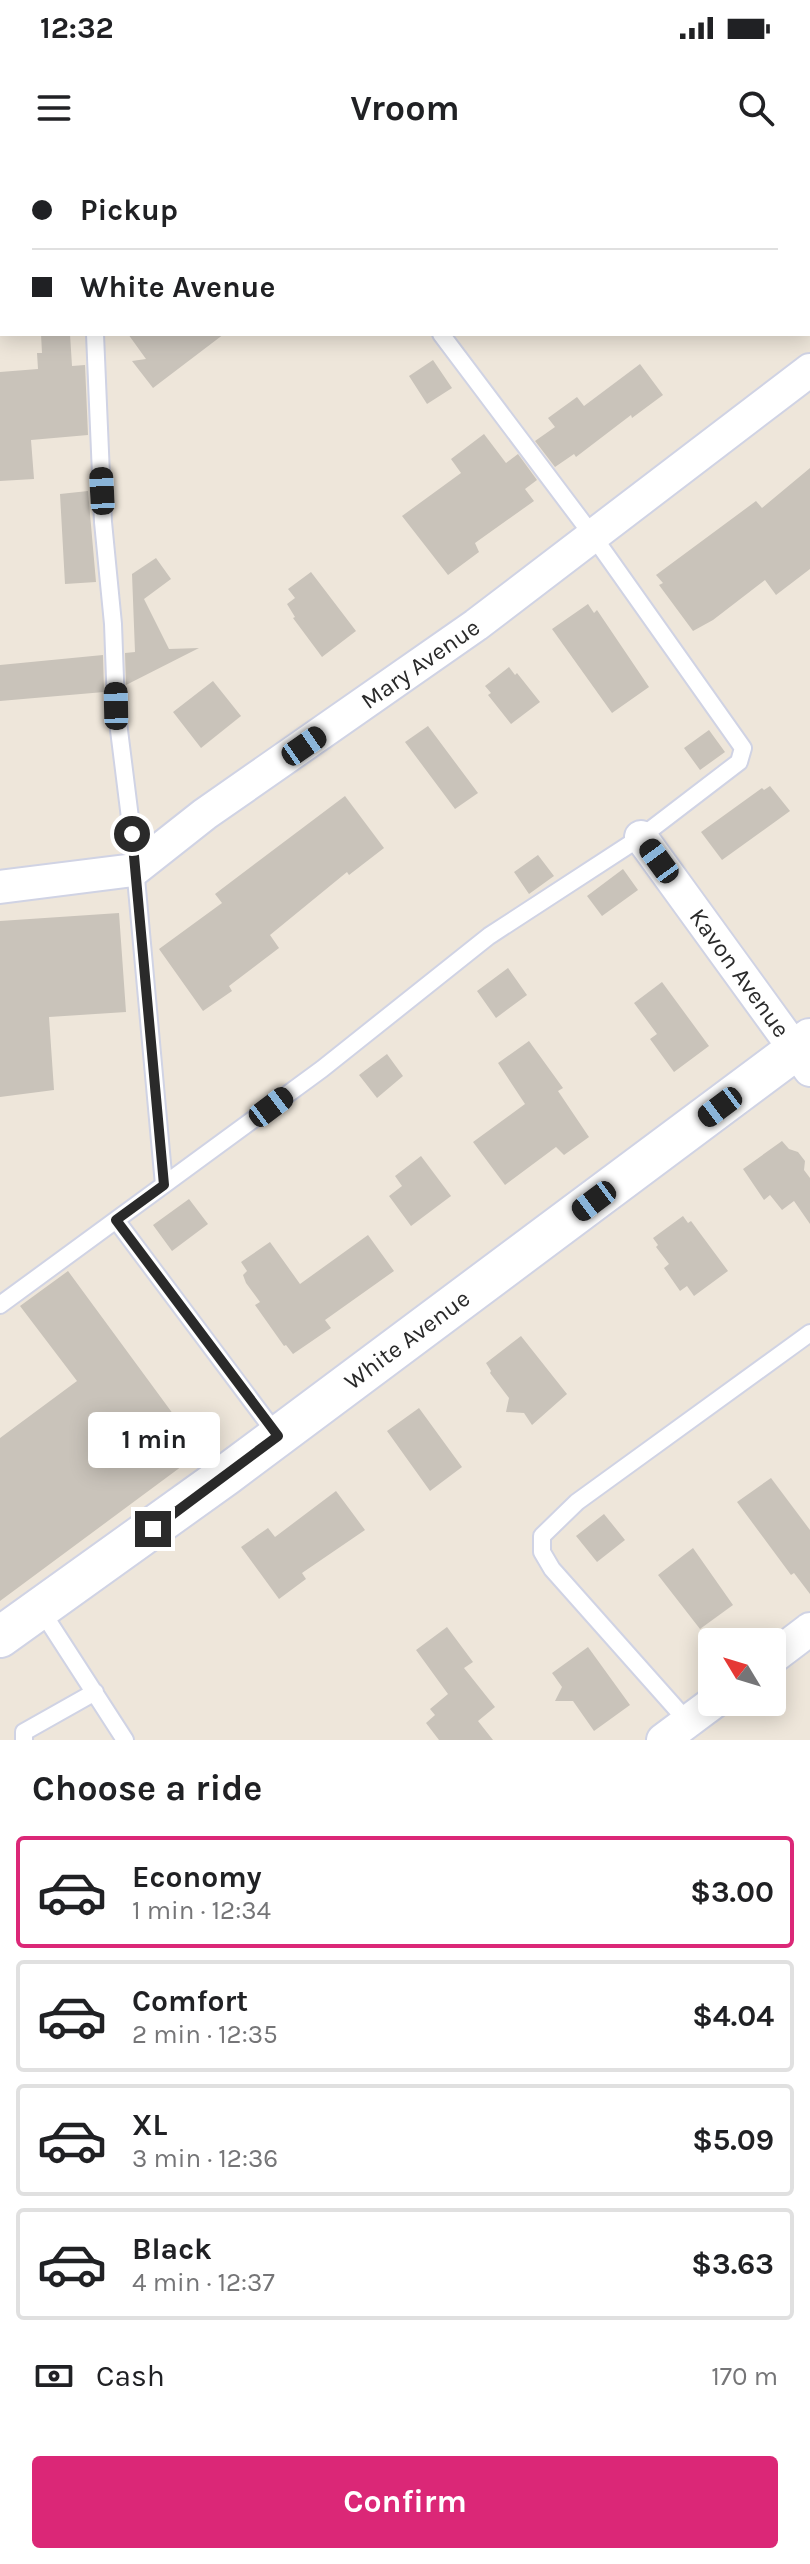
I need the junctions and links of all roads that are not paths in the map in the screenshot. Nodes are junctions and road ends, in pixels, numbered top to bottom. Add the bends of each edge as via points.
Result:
1 (95, 336) edge
2 (443, 336) edge
3 (810, 370) edge
4 (593, 536) junction
5 (641, 837) junction
6 (134, 870) junction
7 (0, 887) edge
8 (805, 1053) edge
9 (164, 1185) junction
10 (116, 1220) junction
11 (0, 1305) edge
12 (810, 1333) edge
13 (278, 1436) junction
14 (41, 1610) junction
15 (810, 1629) edge
16 (0, 1637) edge
17 (786, 1647) edge
18 (95, 1692) junction
19 (698, 1714) edge
20 (676, 1731) edge
21 (24, 1740) edge
22 (125, 1740) edge

1 - 6 lane via 116,706
2 - 4 lane
3 - 4 street, Mary Avenue
4 - 5 lane via 743,748 739,762
4 - 6 street, Mary Avenue
5 - 8 street, Kavon Avenue
5 - 9 lane via 489,936 322,1069
6 - 7 street
6 - 9 lane
8 - 13 street, White Avenue
9 - 10 lane
10 - 11 lane
10 - 13 lane
12 - 20 lane via 577,1502 542,1536 542,1552 552,1569
13 - 14 street, White Avenue
14 - 16 street, White Avenue
14 - 18 lane
15 - 17 street
18 - 21 lane via 24,1732
18 - 22 lane
19 - 20 street

